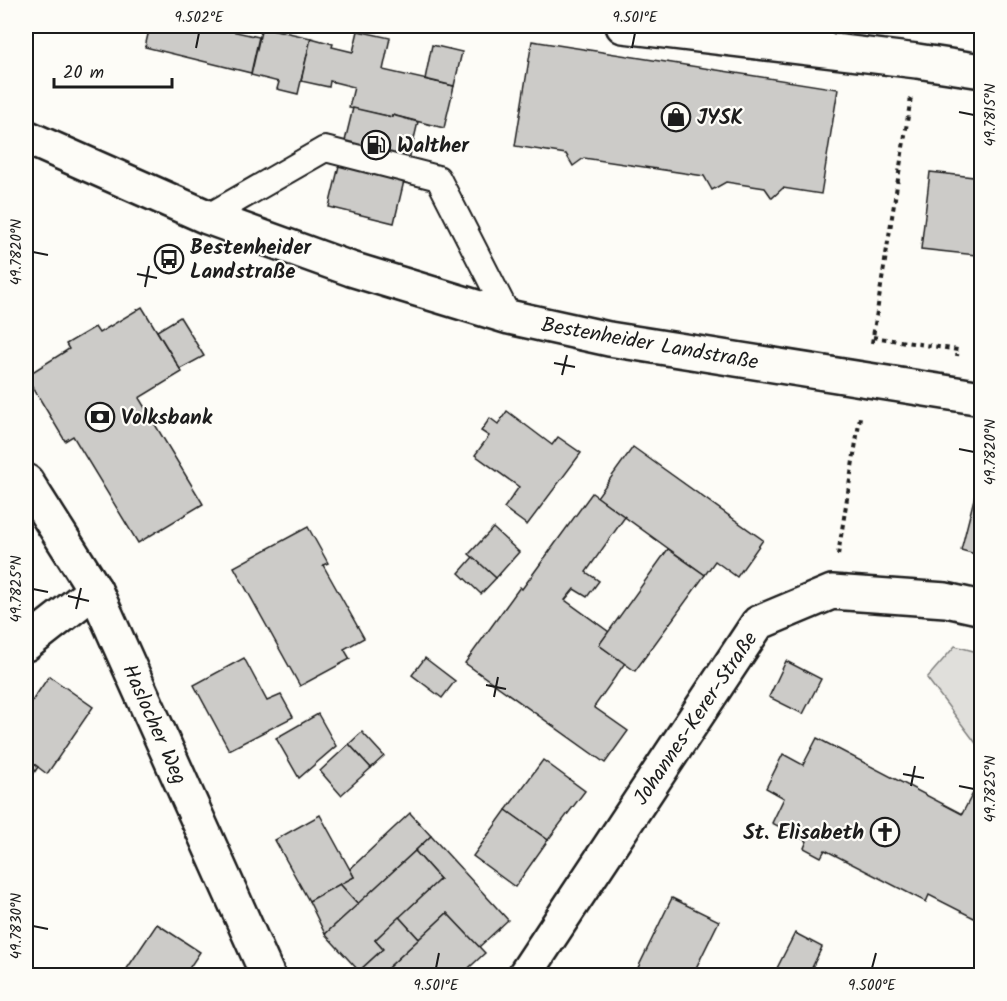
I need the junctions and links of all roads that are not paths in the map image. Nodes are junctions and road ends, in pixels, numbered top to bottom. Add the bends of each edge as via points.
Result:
1 (623, 26) edge
2 (981, 70) edge
3 (26, 137) edge
4 (207, 217) junction
5 (509, 317) junction
6 (981, 398) edge
7 (26, 481) edge
8 (95, 590) junction
9 (981, 608) edge
10 (26, 644) edge
11 (259, 970) edge
12 (524, 975) edge

1 - 2 street
3 - 4 street, Bestenheider Landstraße
4 - 5 street, Bestenheider Landstraße via 351,269
4 - 5 lane via 326,149 438,178
5 - 6 street, Bestenheider Landstraße via 609,339
7 - 8 street, Haslocher Weg
8 - 10 street
8 - 11 street, Haslocher Weg
9 - 12 street, Johannes-Kerer-Straße via 946,600 832,592 758,623

